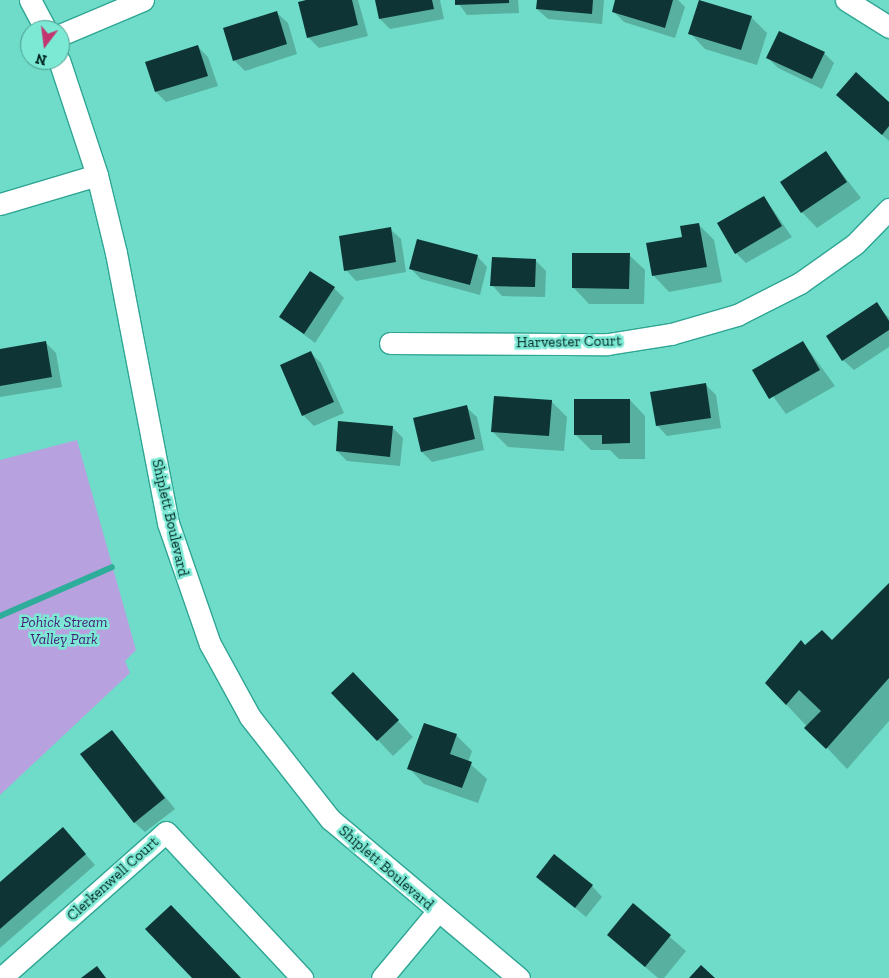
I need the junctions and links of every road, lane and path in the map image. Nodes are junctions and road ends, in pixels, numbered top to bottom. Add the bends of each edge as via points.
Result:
1 (30, 0) edge
2 (143, 0) edge
3 (846, 0) edge
4 (41, 20) edge
5 (889, 26) edge
6 (70, 32) edge
7 (62, 70) edge
8 (98, 175) junction
9 (0, 204) edge
10 (889, 209) edge
11 (390, 343) dead end
12 (437, 912) junction
13 (1, 978) edge
14 (302, 978) edge
15 (382, 978) edge
16 (519, 978) edge

1 - 4 street
2 - 6 street
3 - 5 street
7 - 8 street, Shiplett Boulevard
8 - 9 street
8 - 12 street, Shiplett Boulevard via 168,523 210,644 250,717 302,788 359,848
10 - 11 street, Harvester Court via 855,244 800,283 737,315 671,334 608,344
12 - 15 street
12 - 16 street, Shiplett Boulevard
13 - 14 street, Clerkenwell Court via 166,832

